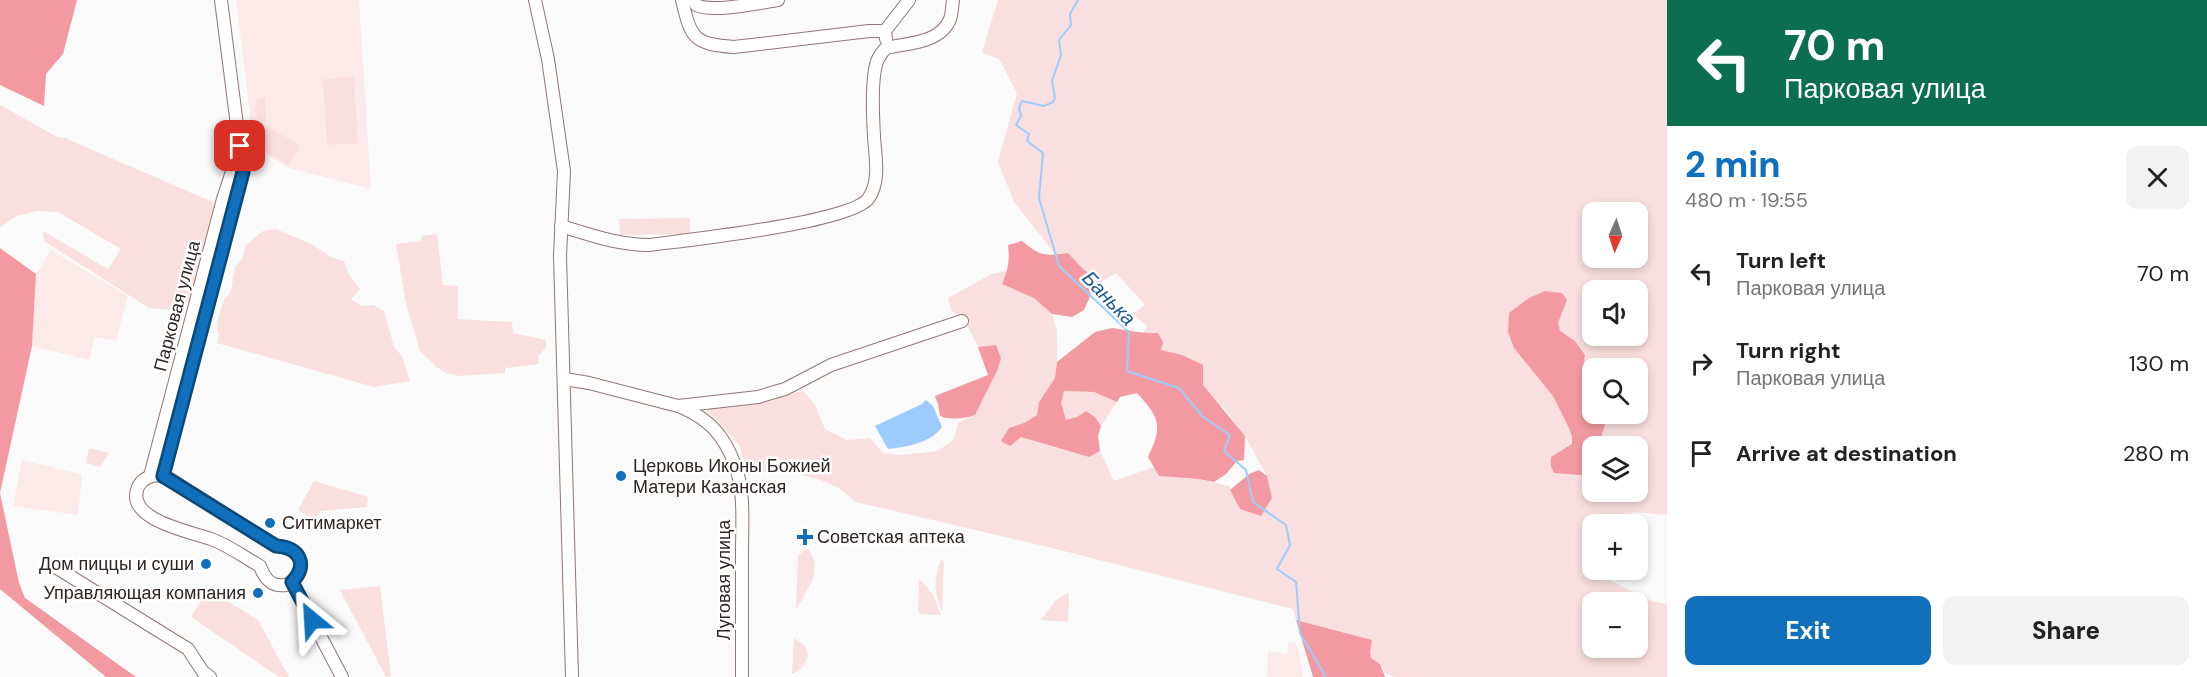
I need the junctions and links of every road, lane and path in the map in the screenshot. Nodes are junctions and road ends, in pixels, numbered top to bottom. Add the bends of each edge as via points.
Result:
1 (221, 0) edge
2 (535, 0) edge
3 (682, 0) edge
4 (693, 0) edge
5 (778, 0) edge
6 (909, 0) edge
7 (953, 0) edge
8 (885, 31) junction
9 (886, 48) junction
10 (561, 226) junction
11 (962, 321) dead end
12 (564, 379) junction
13 (678, 406) junction
14 (160, 476) junction
15 (57, 568) dead end
16 (292, 582) junction
17 (210, 677) edge
18 (342, 677) edge
19 (572, 677) edge
20 (742, 677) edge

1 - 14 street, Парковая улица via 243,172
2 - 10 street via 564,171
3 - 8 street via 691,30 698,39 719,46
4 - 5 street via 704,8
6 - 8 street
7 - 9 street via 951,18 943,31 932,38
8 - 9 street
9 - 10 street via 877,60 872,105 876,178 867,201 855,209 822,219 649,245 628,245
10 - 12 street
11 - 13 street via 831,365 785,389 758,397
12 - 13 street
12 - 19 street
13 - 20 street, Луговая улица via 712,424 736,466 742,504
14 - 16 street via 276,546 295,551 301,567
14 - 16 street, Парковая улица via 141,483 138,503 144,512 175,529 212,540 260,566 272,584
15 - 17 street via 188,650 202,672
16 - 18 street

